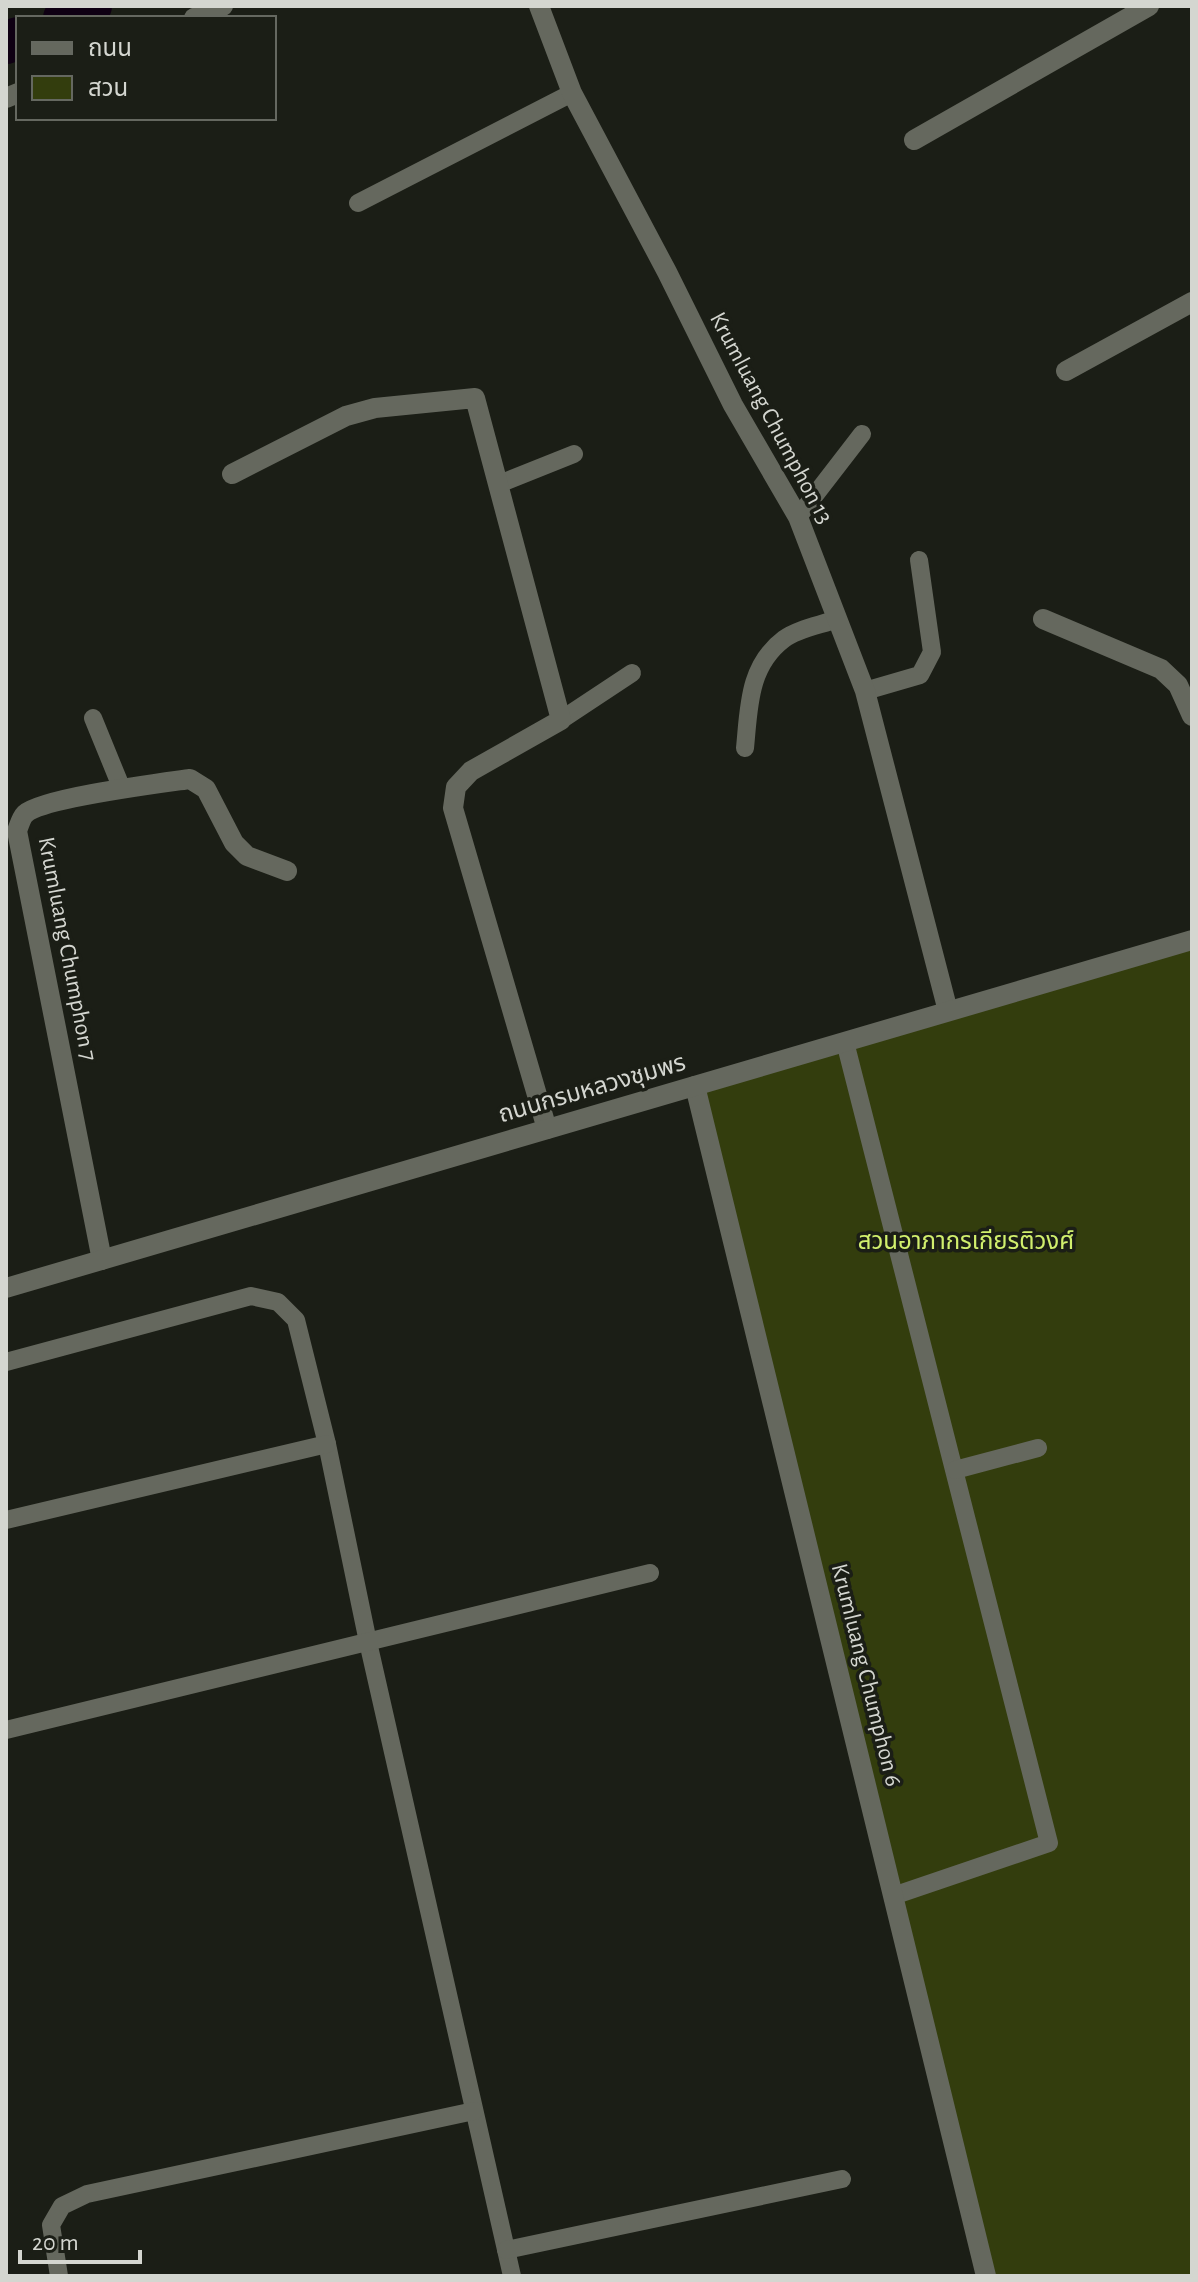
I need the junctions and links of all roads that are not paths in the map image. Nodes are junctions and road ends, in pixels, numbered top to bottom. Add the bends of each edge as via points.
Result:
1 (223, 6) edge
2 (1149, 6) edge
3 (542, 7) edge
4 (199, 16) edge
5 (572, 93) junction
6 (914, 140) dead end
7 (358, 203) dead end
8 (1192, 302) edge
9 (1066, 371) dead end
10 (862, 434) dead end
11 (574, 454) dead end
12 (232, 474) dead end
13 (499, 484) junction
14 (798, 517) junction
15 (919, 560) dead end
16 (837, 619) junction
17 (1043, 619) dead end
18 (632, 673) dead end
19 (865, 691) junction
20 (1192, 716) edge
21 (93, 718) dead end
22 (561, 720) junction
23 (745, 748) dead end
24 (122, 789) junction
25 (287, 871) dead end
26 (1192, 940) edge
27 (948, 1011) junction
28 (845, 1042) junction
29 (695, 1086) junction
30 (547, 1129) junction
31 (102, 1260) junction
32 (6, 1288) edge
33 (6, 1362) edge
34 (327, 1444) junction
35 (1038, 1448) dead end
36 (955, 1470) junction
37 (6, 1520) edge
38 (650, 1573) dead end
39 (368, 1642) junction
40 (6, 1730) edge
41 (893, 1896) junction
42 (474, 2111) junction
43 (842, 2179) dead end
44 (506, 2250) junction
45 (59, 2276) edge
46 (512, 2276) edge
47 (986, 2276) edge

1 - 4 street
2 - 6 street
3 - 5 street, Krumluang Chumphon 13
5 - 7 lane
5 - 14 street, Krumluang Chumphon 13 via 733,405
8 - 9 street
10 - 14 lane
11 - 13 lane
12 - 13 street via 346,416 475,398
13 - 22 street
14 - 16 street, Krumluang Chumphon 13
15 - 19 lane via 932,652 920,675
16 - 19 street, Krumluang Chumphon 13
16 - 23 lane via 785,638 766,659 752,683
17 - 20 street via 1161,669 1178,685
18 - 22 lane
19 - 27 street, Krumluang Chumphon 13
21 - 24 lane
22 - 30 street via 471,771 456,787 453,808
24 - 25 street, Krumluang Chumphon 7 via 190,779 206,789 234,843 247,856
24 - 31 street, Krumluang Chumphon 7 via 39,807 24,814 17,831
26 - 27 street, ถนนกรมหลวงชุมพร
27 - 28 street, ถนนกรมหลวงชุมพร
28 - 29 street, ถนนกรมหลวงชุมพร
28 - 36 lane
29 - 30 street, ถนนกรมหลวงชุมพร
29 - 41 street, Krumluang Chumphon 6
30 - 31 street, ถนนกรมหลวงชุมพร
31 - 32 street, ถนนกรมหลวงชุมพร
33 - 34 lane via 251,1296 278,1302 296,1320
34 - 37 lane
34 - 39 lane
35 - 36 lane
36 - 41 lane via 1049,1843
38 - 39 lane
39 - 40 lane
39 - 42 lane
41 - 47 street, Krumluang Chumphon 6
42 - 44 lane
42 - 45 lane via 87,2194 62,2206 51,2225
43 - 44 lane
44 - 46 lane

